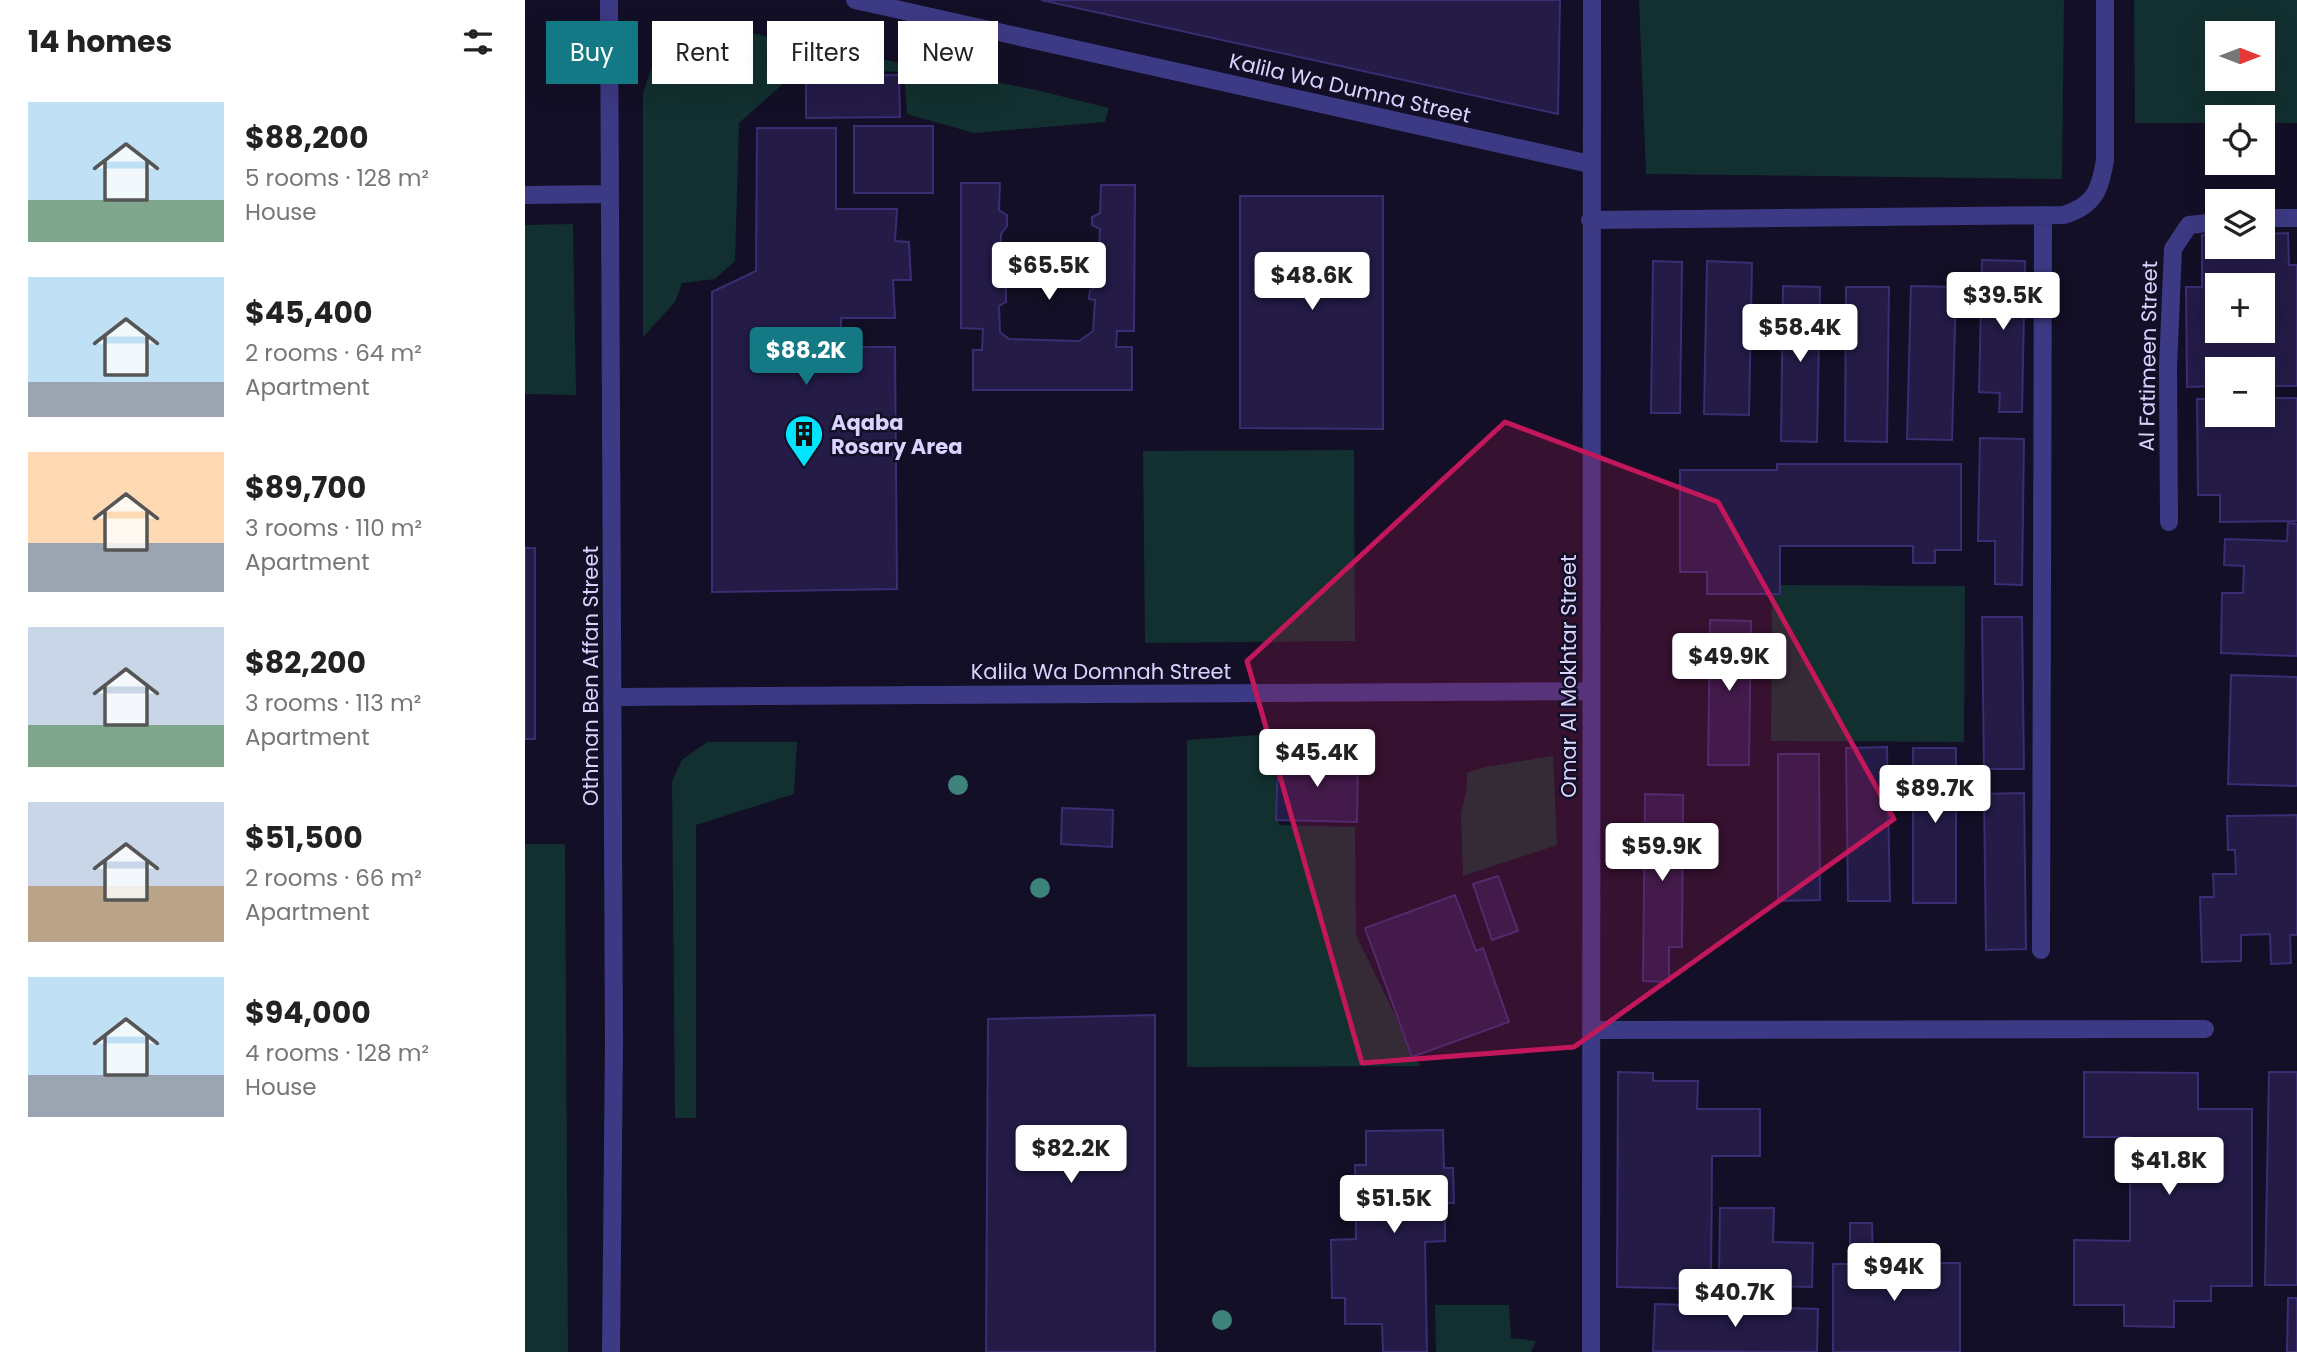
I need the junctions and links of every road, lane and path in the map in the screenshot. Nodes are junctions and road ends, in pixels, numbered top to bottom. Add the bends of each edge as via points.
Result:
1 (609, 0) edge
2 (855, 0) edge
3 (1592, 0) edge
4 (2105, 0) edge
5 (1590, 164) junction
6 (610, 194) junction
7 (525, 195) edge
8 (2043, 215) junction
9 (2275, 218) edge
10 (2297, 218) edge
11 (1590, 220) junction
12 (2205, 223) edge
13 (2169, 522) dead end
14 (1591, 691) junction
15 (613, 698) junction
16 (2041, 950) dead end
17 (2205, 1029) dead end
18 (1591, 1030) junction
19 (611, 1352) edge
20 (1591, 1352) edge

1 - 6 street, Othman Ben Affan Street
2 - 5 street, Kalila Wa Dumna Street
3 - 5 street, Omar Al Mokhtar Street
4 - 8 street via 2105,160 2101,180 2082,209
5 - 11 street, Omar Al Mokhtar Street
6 - 7 street
6 - 15 street, Othman Ben Affan Street
8 - 11 street
8 - 16 street
9 - 10 street
11 - 14 street, Omar Al Mokhtar Street
12 - 13 street, Al Fatimeen Street via 2189,225 2173,249
14 - 15 street, Kalila Wa Domnah Street
14 - 18 street, Omar Al Mokhtar Street
15 - 19 street, Othman Ben Affan Street
17 - 18 street
18 - 20 street, Omar Al Mokhtar Street

